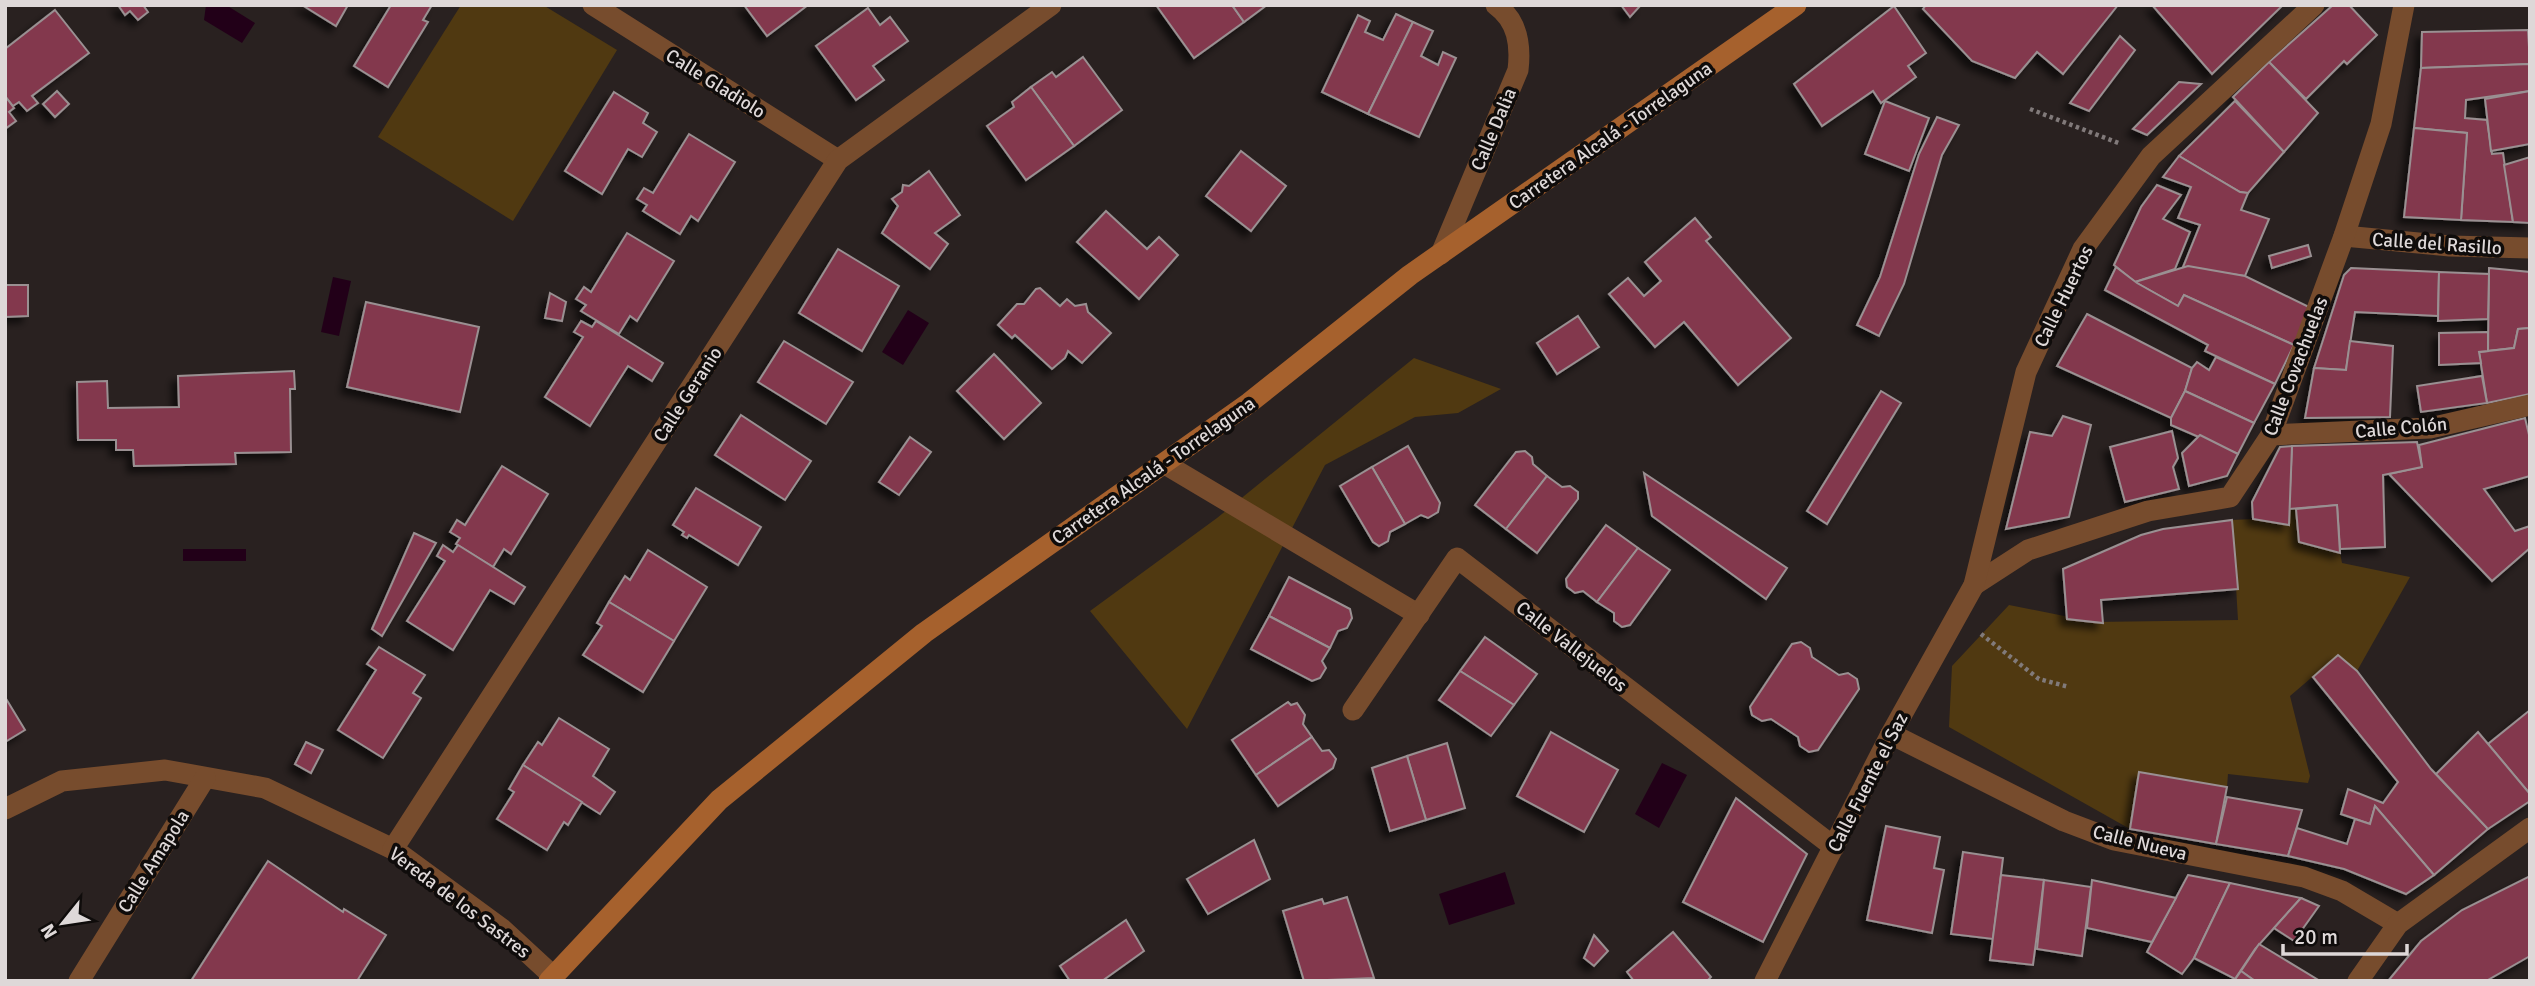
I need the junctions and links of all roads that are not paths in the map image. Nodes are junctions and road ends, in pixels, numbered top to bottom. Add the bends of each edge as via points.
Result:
1 (593, 5) edge
2 (1051, 5) edge
3 (1496, 5) edge
4 (1796, 5) edge
5 (2315, 5) edge
6 (2404, 5) edge
7 (838, 160) junction
8 (2344, 236) junction
9 (2530, 247) edge
10 (1441, 254) junction
11 (2530, 405) edge
12 (2271, 435) junction
13 (1165, 464) junction
14 (1975, 585) junction
15 (1419, 615) junction
16 (1353, 710) dead end
17 (1891, 734) junction
18 (205, 778) junction
19 (5, 809) edge
20 (2530, 828) edge
21 (1833, 847) junction
22 (393, 849) junction
23 (2398, 925) junction
24 (551, 978) edge
25 (79, 981) edge
26 (1765, 981) edge
27 (2358, 981) edge

1 - 7 street, Calle Gladiolo
2 - 7 street, Calle Geranio
3 - 10 street, Calle Dalia via 1518,38 1518,70
4 - 10 street, Carretera Alcalá - Torrelaguna
5 - 14 street, Calle Huertos via 2151,156 2083,249 2026,372
6 - 8 street, Calle Covachuelas via 2381,124
7 - 22 street, Calle Geranio
8 - 9 street, Calle del Rasillo via 2450,246
8 - 12 street, Calle Covachuelas
10 - 13 street, Carretera Alcalá - Torrelaguna
11 - 12 street, Calle Colón via 2430,428
12 - 14 street, Calle Covachuelas via 2230,497 2148,511 2028,550
13 - 15 street
13 - 24 street, Carretera Alcalá - Torrelaguna via 924,633 719,800
14 - 17 street, Calle Fuente el Saz
15 - 16 street, Calle Vallejuelos
15 - 21 street, Calle Vallejuelos via 1457,558
17 - 21 street, Calle Fuente el Saz
17 - 23 street, Calle Nueva via 2064,821 2114,840 2304,877 2342,891
18 - 19 street, Vereda de los Sastres via 165,770 62,781
18 - 22 street, Vereda de los Sastres via 265,789
18 - 25 street, Calle Amapola
20 - 23 street
21 - 26 street, Calle Fuente el Saz
22 - 24 street, Vereda de los Sastres via 502,929
23 - 27 street

